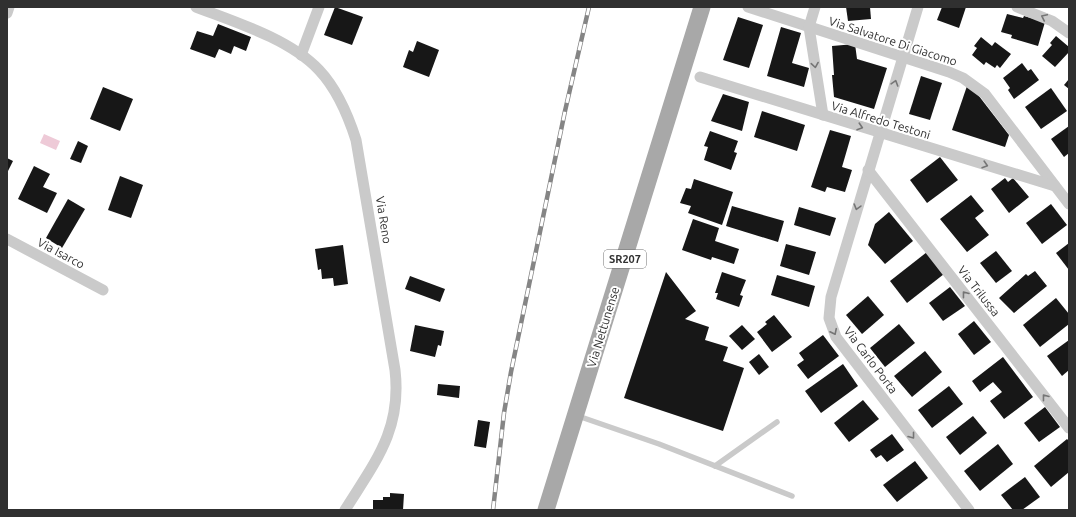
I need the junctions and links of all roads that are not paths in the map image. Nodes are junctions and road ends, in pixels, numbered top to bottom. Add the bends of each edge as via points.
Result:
1 (9, 7) edge
2 (196, 7) edge
3 (319, 7) edge
4 (702, 7) edge
5 (748, 7) edge
6 (815, 7) edge
7 (918, 7) edge
8 (1017, 7) edge
9 (7, 13) edge
10 (809, 27) junction
11 (1069, 33) edge
12 (301, 55) junction
13 (904, 57) junction
14 (700, 77) dead end
15 (823, 115) junction
16 (880, 133) junction
17 (868, 170) junction
18 (1055, 186) junction
19 (1069, 204) edge
20 (7, 239) edge
21 (103, 290) dead end
22 (576, 416) junction
23 (777, 422) dead end
24 (1069, 428) edge
25 (715, 466) junction
26 (792, 496) dead end
27 (345, 510) edge
28 (546, 510) edge
29 (969, 510) edge

1 - 9 street
2 - 12 street, Via Reno via 269,37
3 - 12 street
4 - 22 main road, Via Nettunense / SR207
5 - 10 street, Via Salvatore Di Giacomo
6 - 10 street
7 - 13 street, Via Carlo Porta
11 -> 8 street via 1052,21
10 - 13 street, Via Salvatore Di Giacomo
10 -> 15 street
12 - 27 street, Via Reno via 320,71 333,88 347,114 356,140 396,377 396,406 389,432 372,467
16 -> 13 street, Via Carlo Porta
13 - 18 street, Via Salvatore Di Giacomo via 955,74 978,89
14 - 15 street, Via Alfredo Testoni
15 -> 16 street, Via Alfredo Testoni
16 - 17 street, Via Carlo Porta
16 -> 18 street, Via Alfredo Testoni
24 -> 17 street, Via Trilussa
17 -> 29 street, Via Carlo Porta via 830,302 832,329
18 - 19 street, Via Salvatore Di Giacomo
20 - 21 street, Via Isarco
22 - 25 lane
22 - 28 main road, Via Nettunense / SR207
23 - 25 lane
25 - 26 lane

